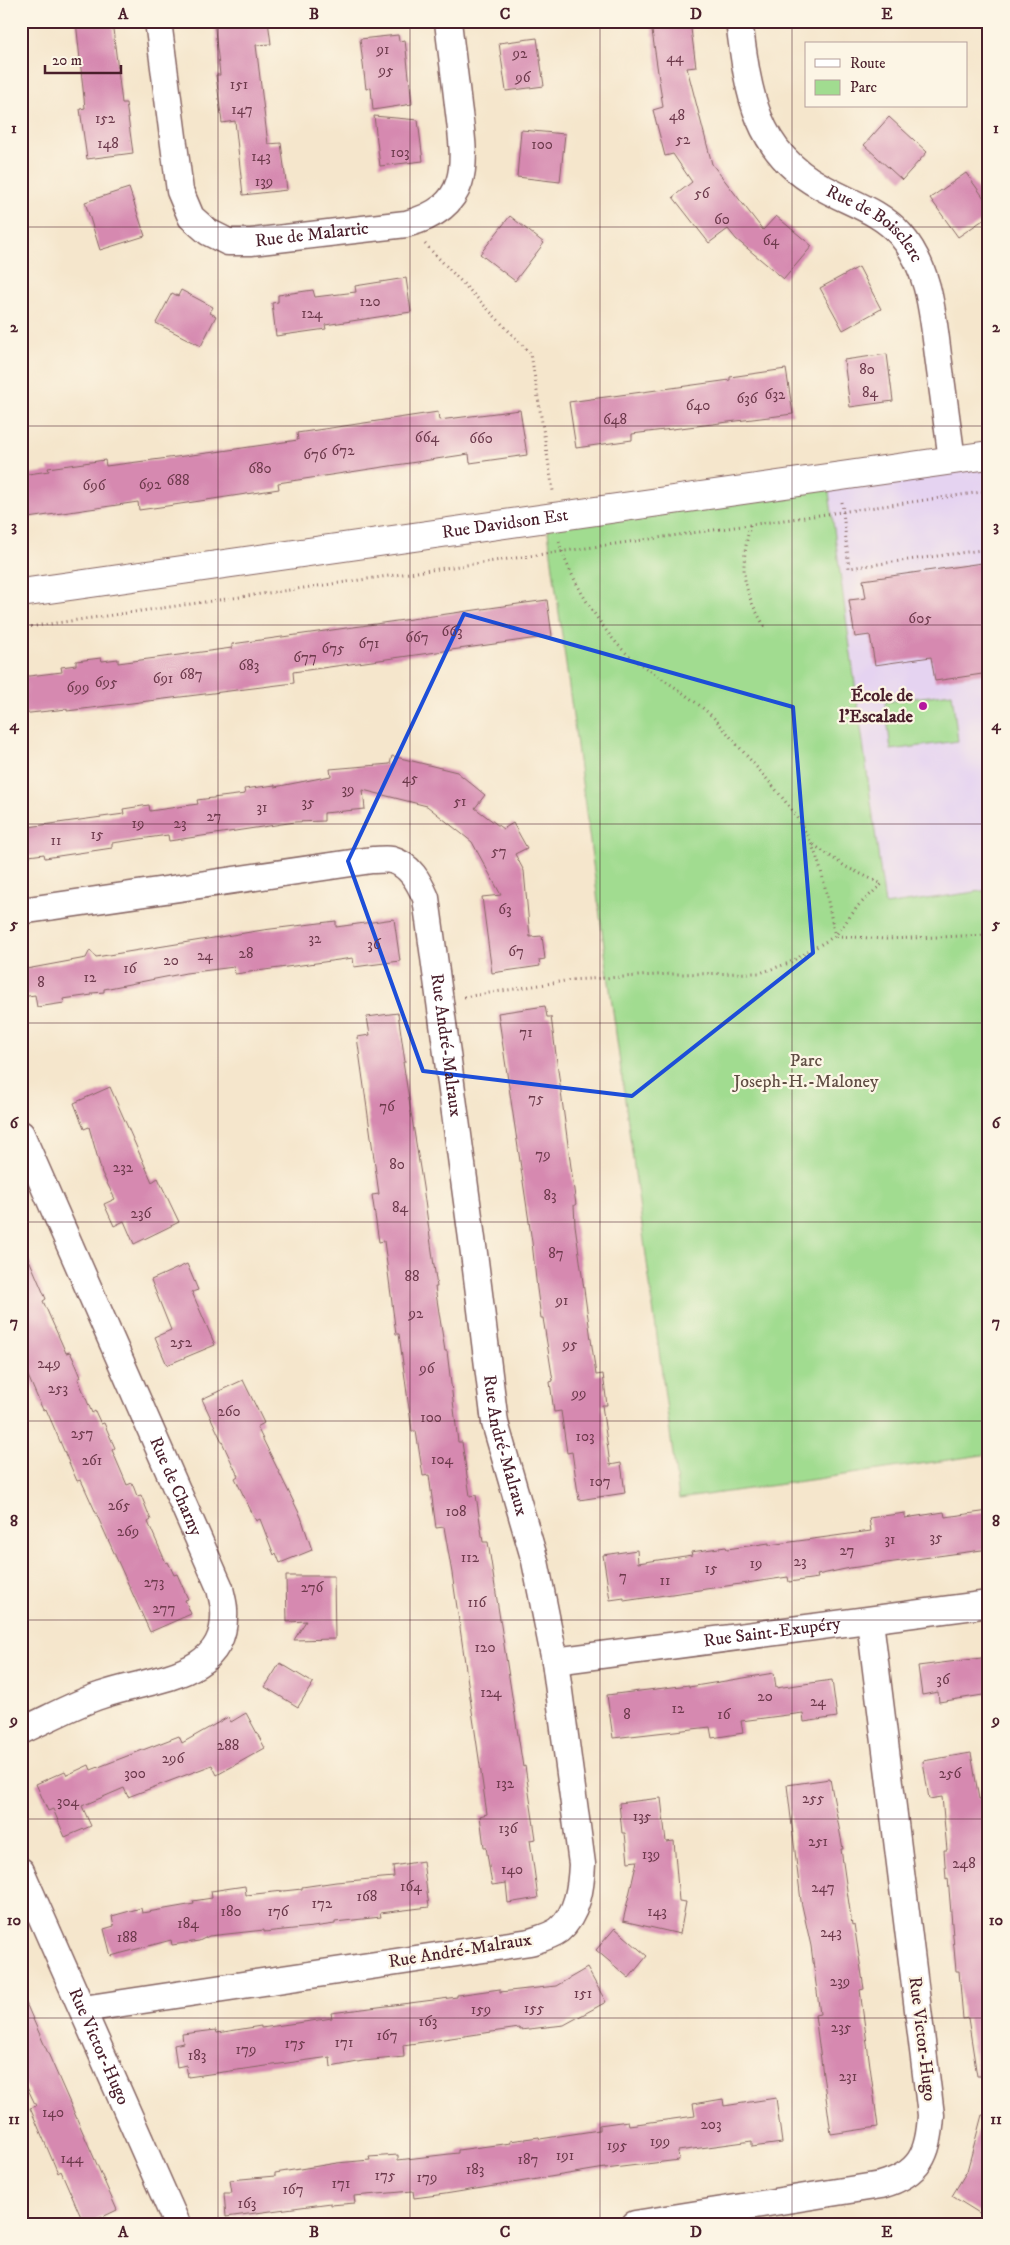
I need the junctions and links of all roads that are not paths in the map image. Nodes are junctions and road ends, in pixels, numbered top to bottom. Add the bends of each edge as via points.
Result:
1 (158, 21) edge
2 (448, 21) edge
3 (739, 21) edge
4 (989, 455) edge
5 (952, 460) junction
6 (21, 593) edge
7 (21, 911) edge
8 (21, 1134) edge
9 (989, 1604) edge
10 (870, 1621) junction
11 (555, 1661) junction
12 (21, 1731) edge
13 (21, 1871) edge
14 (83, 2009) junction
15 (177, 2224) edge
16 (635, 2224) edge

1 - 2 street, Rue de Malartic via 180,191 191,217 208,232 228,242 406,224 424,220 442,209 456,192 463,172 464,148
3 - 5 street, Rue de Boisclerc via 749,88 758,120 774,146 793,170 876,214 900,234 916,258 927,285
4 - 5 street, Rue Davidson Est
5 - 6 street, Rue Davidson Est
7 - 11 street, Rue André-Malraux via 372,860 392,860 408,869 420,883 426,898 495,1424 536,1562
8 - 12 street, Rue de Charny via 220,1588 224,1610 222,1632 215,1649 200,1664 180,1675 100,1695
9 - 10 street, Rue Saint-Exupéry
10 - 11 street, Rue Saint-Exupéry
10 - 16 street, Rue Victor-Hugo via 931,2116 926,2151 907,2175 881,2185
11 - 14 street, Rue André-Malraux via 582,1864 576,1903 559,1930 530,1942
13 - 14 street, Rue Victor-Hugo
14 - 15 street, Rue Victor-Hugo

